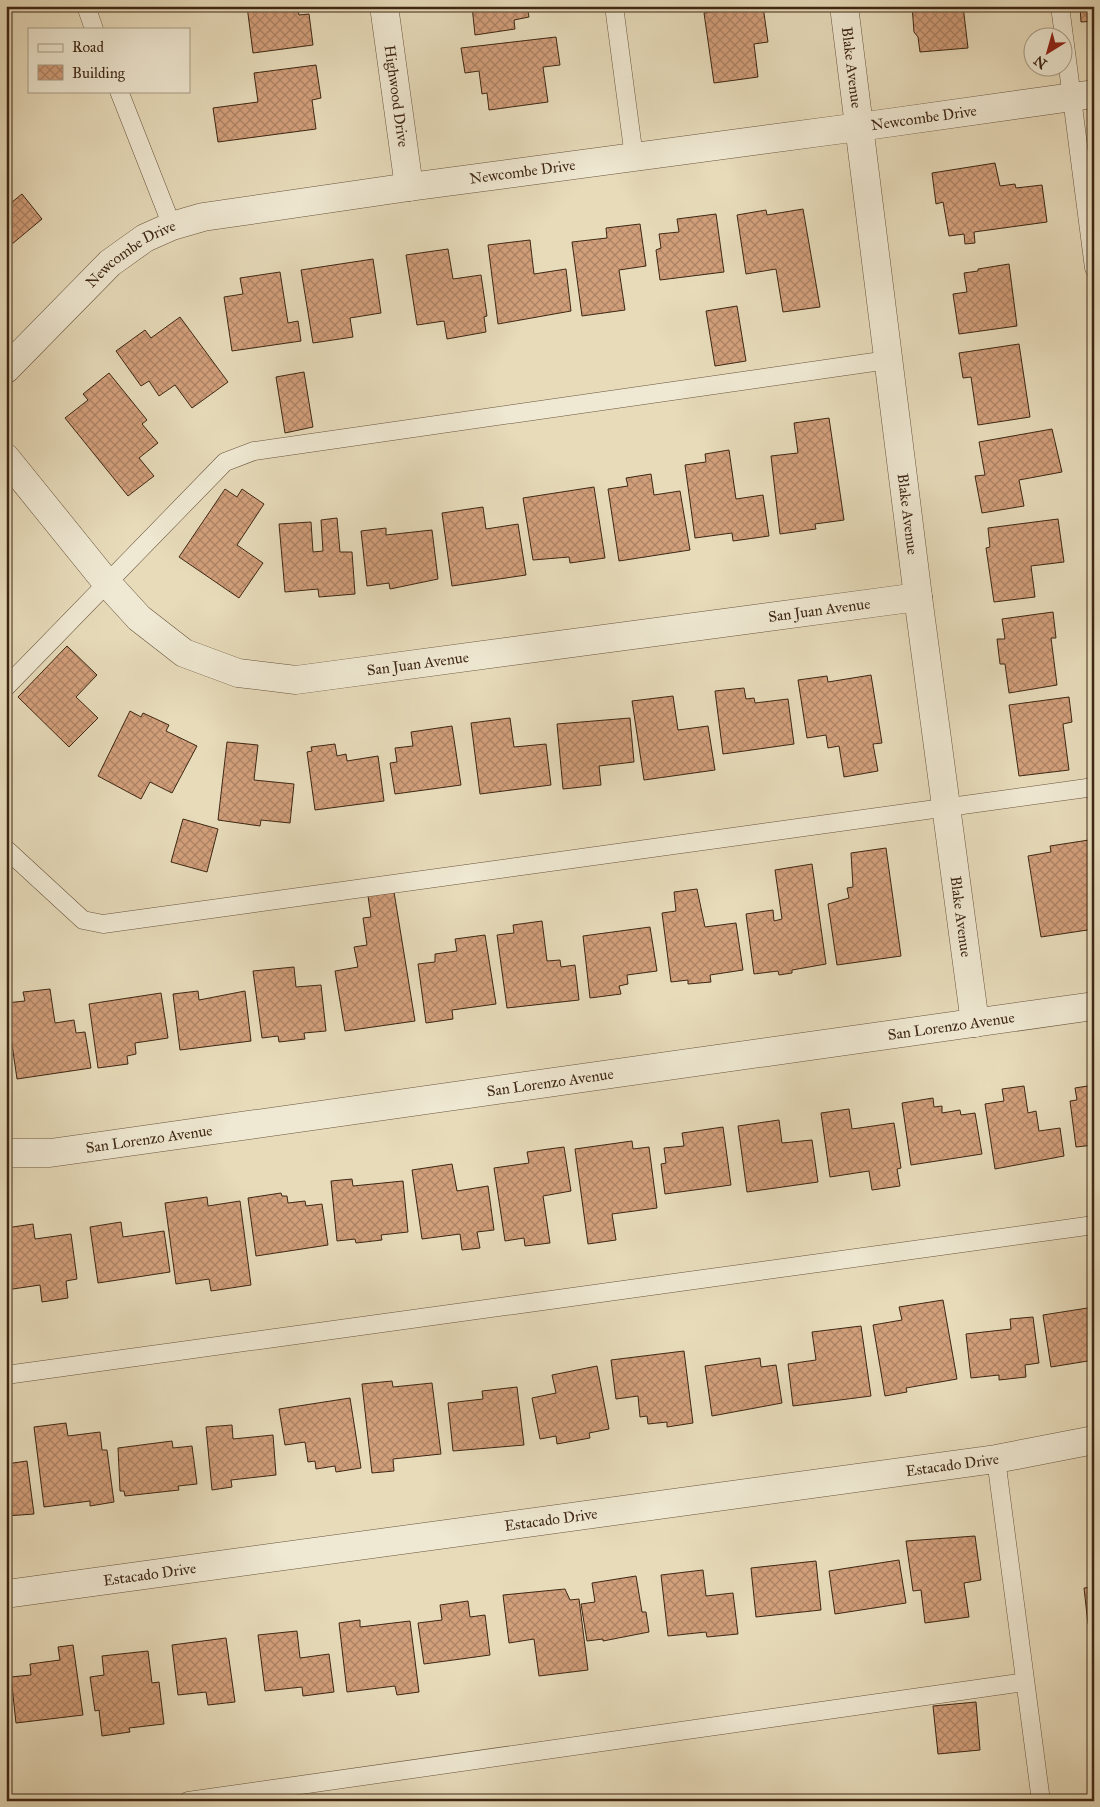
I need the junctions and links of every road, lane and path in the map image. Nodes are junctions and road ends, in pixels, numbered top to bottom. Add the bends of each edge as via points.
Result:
1 (86, 6) edge
2 (384, 6) edge
3 (614, 6) edge
4 (844, 6) edge
5 (1060, 6) edge
6 (94, 28) edge
7 (119, 92) edge
8 (1083, 95) edge
9 (859, 128) junction
10 (634, 157) junction
11 (410, 186) junction
12 (172, 226) junction
13 (1094, 268) edge
14 (888, 360) junction
15 (6, 370) edge
16 (6, 458) edge
17 (107, 583) junction
18 (918, 597) junction
19 (6, 687) edge
20 (1094, 787) edge
21 (947, 808) junction
22 (6, 849) edge
23 (1094, 1006) edge
24 (975, 1023) junction
25 (6, 1153) edge
26 (1094, 1225) edge
27 (6, 1375) edge
28 (1094, 1440) edge
29 (996, 1460) junction
30 (6, 1594) edge
31 (1025, 1682) junction
32 (188, 1801) edge
33 (1041, 1801) edge

1 - 6 lane
2 - 11 street, Highwood Drive
3 - 10 lane
4 - 9 street, Blake Avenue
5 - 8 lane
7 - 12 lane
8 - 9 street, Newcombe Drive
8 - 13 lane
9 - 10 street, Newcombe Drive
9 - 14 street, Blake Avenue
10 - 11 street, Newcombe Drive
11 - 12 street, Newcombe Drive via 202,217
12 - 15 street, Newcombe Drive via 145,238 110,263
14 - 17 lane via 254,451 225,462
14 - 18 street, Blake Avenue
16 - 17 street, San Juan Avenue
17 - 18 street, San Juan Avenue via 138,618 184,653 238,673 296,680
17 - 19 lane
18 - 21 street, Blake Avenue
20 - 21 lane
21 - 22 lane via 104,924 83,920
21 - 24 street, Blake Avenue
23 - 24 street, San Lorenzo Avenue
24 - 25 street, San Lorenzo Avenue via 50,1153
26 - 27 lane
28 - 29 street, Estacado Drive
29 - 30 street, Estacado Drive
29 - 31 lane
31 - 32 lane
31 - 33 lane

